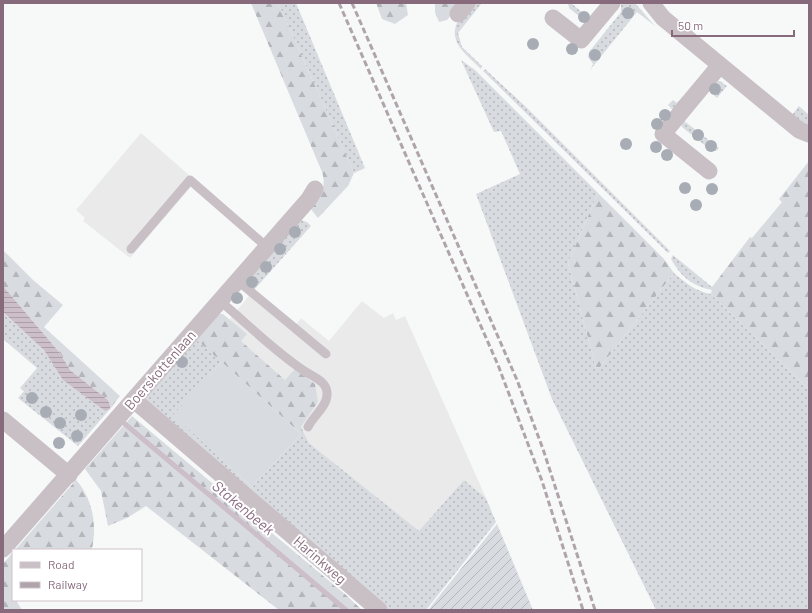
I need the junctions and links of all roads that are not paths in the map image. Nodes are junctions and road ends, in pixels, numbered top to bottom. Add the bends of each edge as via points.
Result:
1 (612, 3) edge
2 (651, 3) edge
3 (553, 18) dead end
4 (720, 65) junction
5 (809, 134) edge
6 (709, 172) dead end
7 (315, 189) dead end
8 (268, 247) junction
9 (131, 249) dead end
10 (238, 281) junction
11 (220, 301) junction
12 (326, 354) dead end
13 (134, 400) junction
14 (3, 420) edge
15 (308, 427) dead end
16 (69, 475) junction
17 (3, 549) edge
18 (379, 610) edge

1 - 3 street via 581,40
2 - 4 street via 663,18
4 - 5 street via 799,130
4 - 6 street via 663,134
7 - 8 street, Boerskottenlaan
8 - 9 lane via 190,180
8 - 10 street, Boerskottenlaan
10 - 11 street, Boerskottenlaan
10 - 12 lane
11 - 13 street, Boerskottenlaan
11 - 15 lane via 298,366 325,385 327,393 324,404
13 - 16 street, Boerskottenlaan
13 - 18 street, Harinkweg
14 - 16 street
16 - 17 street, Boerskottenlaan

